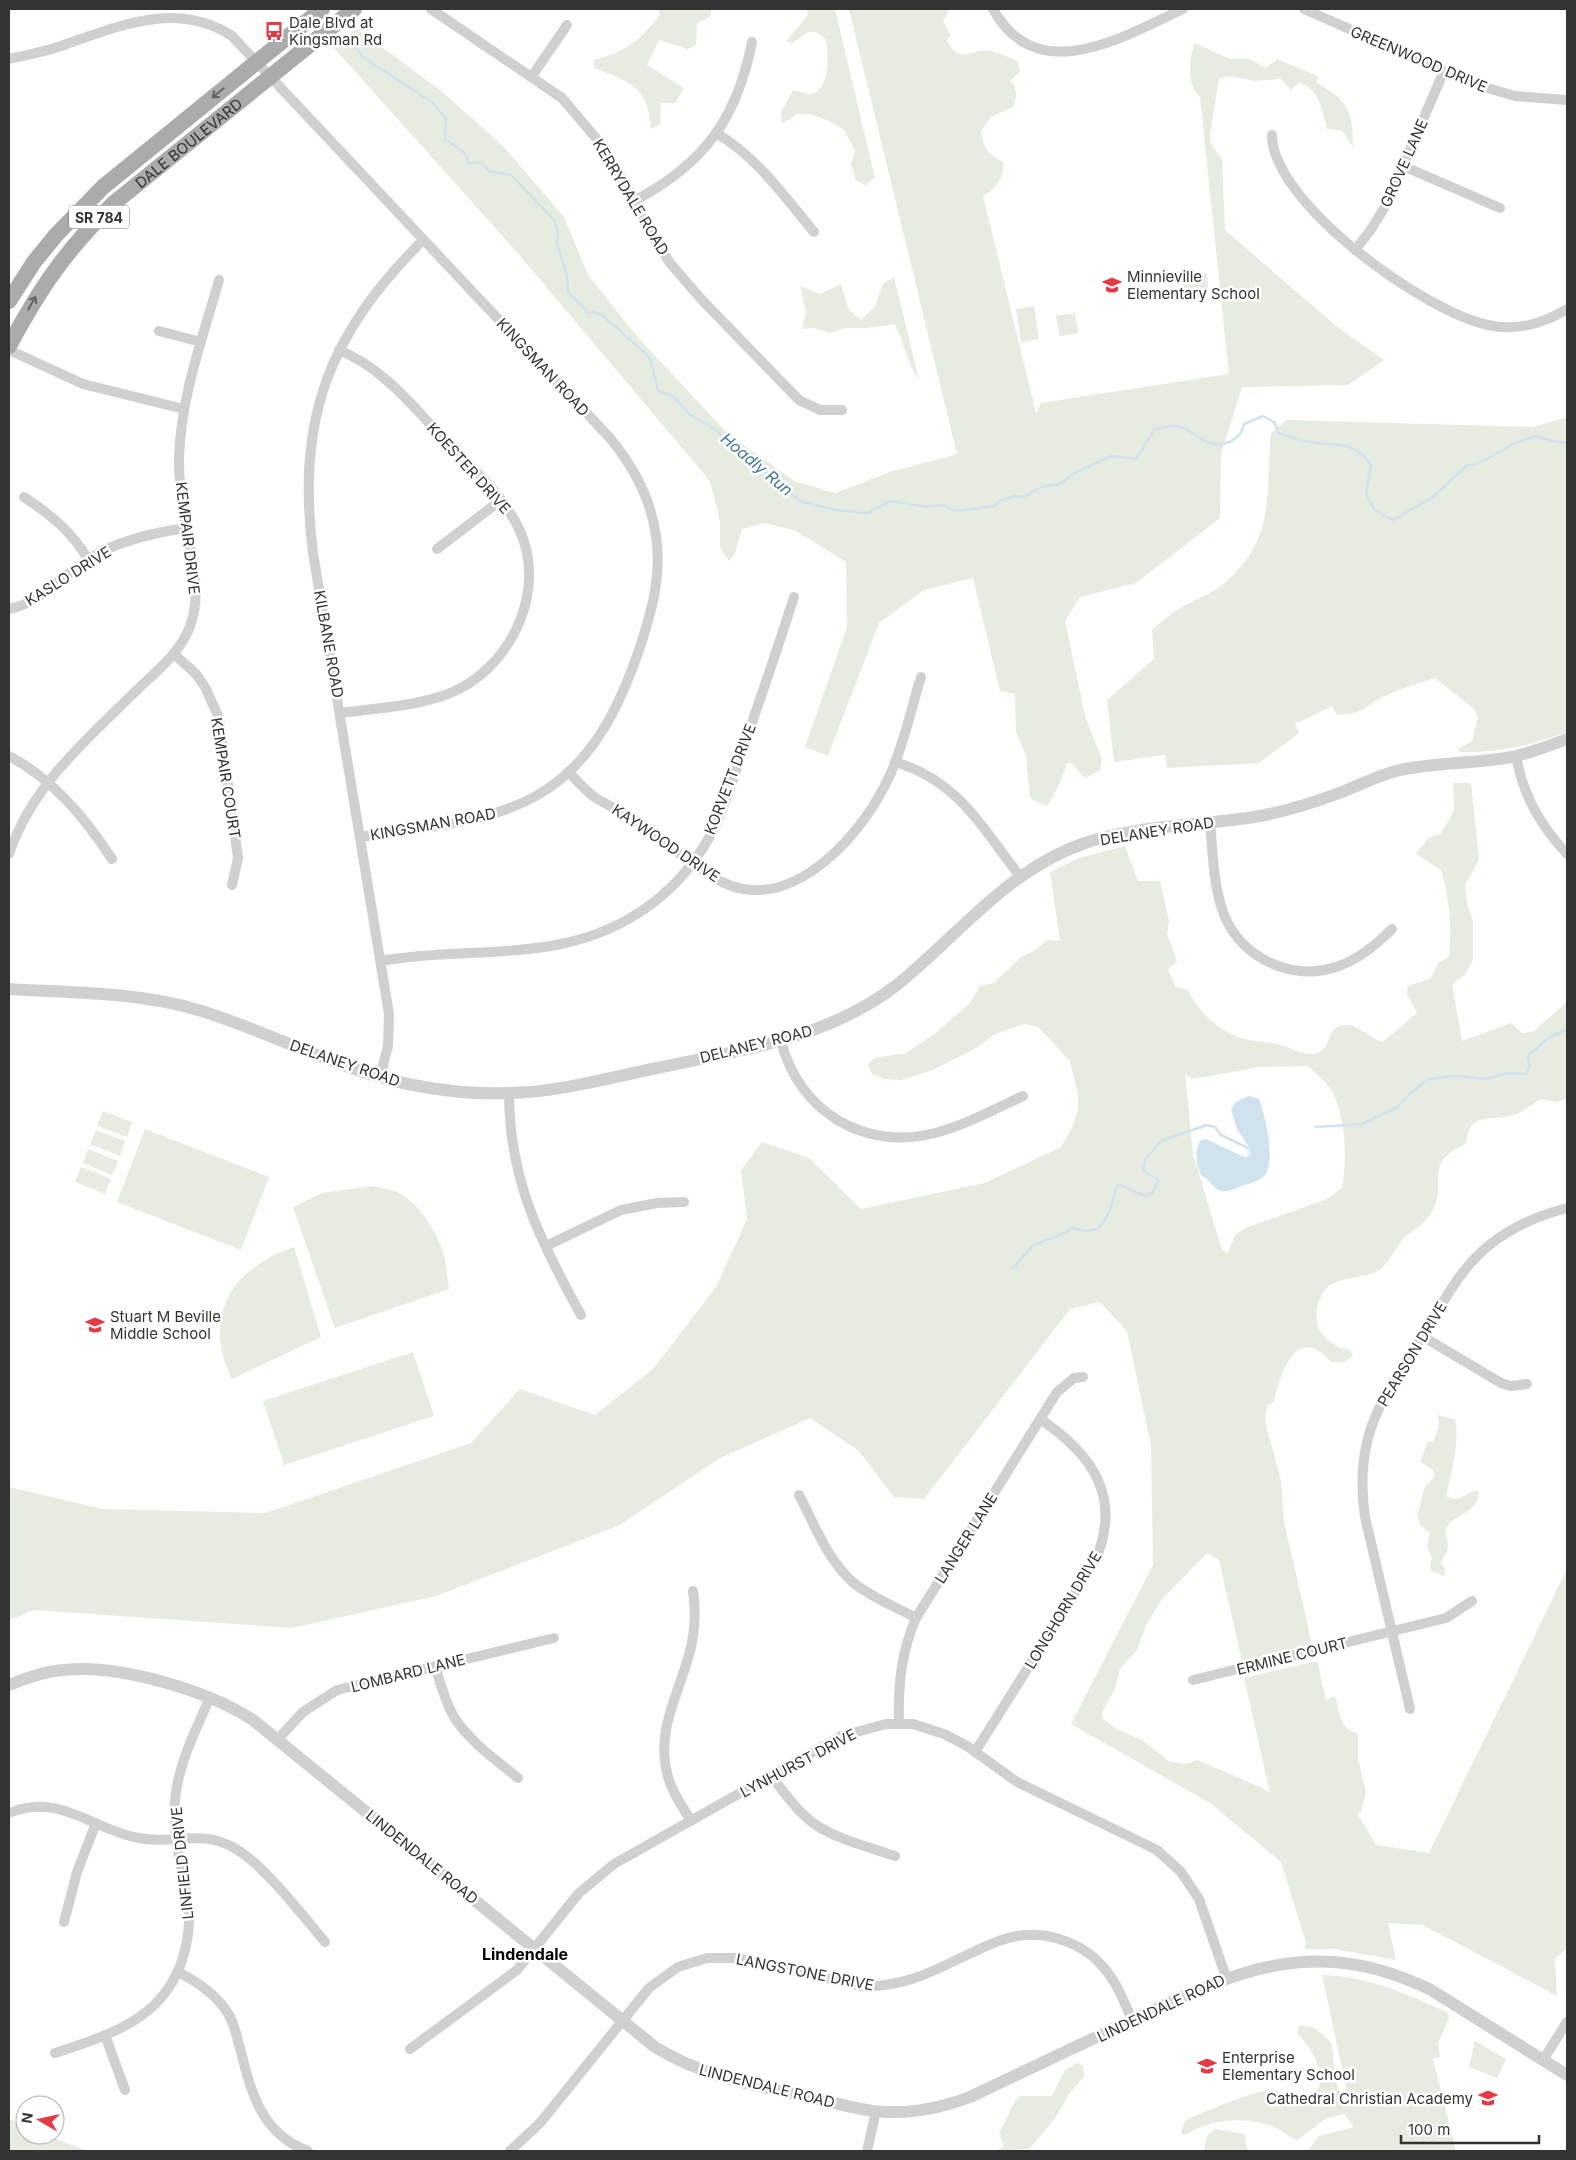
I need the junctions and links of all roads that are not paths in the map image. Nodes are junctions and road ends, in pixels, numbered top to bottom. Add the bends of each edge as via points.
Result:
1 (322, 9) edge
2 (354, 9) edge
3 (431, 9) edge
4 (993, 9) edge
5 (1183, 9) edge
6 (1304, 9) edge
7 (567, 25) dead end
8 (752, 42) dead end
9 (9, 59) edge
10 (256, 62) junction
11 (1444, 71) junction
12 (532, 76) junction
13 (270, 77) junction
14 (1567, 100) edge
15 (716, 133) junction
16 (1272, 134) dead end
17 (1403, 166) junction
18 (634, 201) junction
19 (1500, 208) dead end
20 (814, 232) dead end
21 (423, 240) junction
22 (1355, 250) junction
23 (219, 280) dead end
24 (9, 301) edge
25 (1567, 309) edge
26 (159, 332) dead end
27 (201, 342) junction
28 (9, 348) edge
29 (339, 350) junction
30 (184, 409) junction
31 (842, 410) dead end
32 (24, 498) dead end
33 (501, 500) junction
34 (186, 528) junction
35 (437, 549) dead end
36 (88, 560) junction
37 (794, 597) dead end
38 (9, 609) edge
39 (174, 654) junction
40 (921, 677) dead end
41 (340, 713) junction
42 (1567, 739) edge
43 (9, 756) edge
44 (1516, 756) junction
45 (895, 762) junction
46 (568, 772) junction
47 (48, 782) junction
48 (1210, 823) junction
49 (360, 837) junction
50 (9, 854) edge
51 (1567, 854) edge
52 (112, 859) dead end
53 (694, 862) junction
54 (1020, 876) junction
55 (232, 886) dead end
56 (1392, 929) dead end
57 (381, 961) junction
58 (9, 989) edge
59 (781, 1041) junction
60 (380, 1077) junction
61 (509, 1093) junction
62 (1023, 1096) dead end
63 (684, 1202) dead end
64 (1567, 1208) edge
65 (546, 1246) junction
66 (580, 1315) dead end
67 (1422, 1336) junction
68 (1083, 1377) dead end
69 (1527, 1384) dead end
70 (1040, 1419) junction
71 (799, 1495) dead end
72 (693, 1591) dead end
73 (1472, 1601) dead end
74 (916, 1618) junction
75 (1391, 1631) junction
76 (554, 1638) dead end
77 (435, 1666) junction
78 (1194, 1680) dead end
79 (9, 1685) edge
80 (210, 1696) junction
81 (1410, 1709) dead end
82 (899, 1723) junction
83 (278, 1740) junction
84 (975, 1752) junction
85 (771, 1776) junction
86 (518, 1778) dead end
87 (9, 1814) edge
88 (691, 1821) junction
89 (96, 1823) junction
90 (177, 1838) junction
91 (895, 1856) dead end
92 (64, 1922) dead end
93 (325, 1942) dead end
94 (535, 1950) junction
95 (178, 1972) junction
96 (1226, 1977) junction
97 (1132, 2020) junction
98 (622, 2021) junction
99 (1567, 2022) edge
100 (105, 2036) junction
101 (410, 2049) dead end
102 (55, 2053) dead end
103 (1543, 2060) junction
104 (1567, 2075) edge
105 (125, 2090) dead end
106 (876, 2111) junction
107 (308, 2151) edge
108 (510, 2151) edge
109 (867, 2151) edge

1 - 10 main road, DALE BOULEVARD / SR 784
2 - 13 main road, DALE BOULEVARD / SR 784
3 - 12 street, KERRYDALE ROAD
4 - 5 street via 1006,30 1024,43 1061,52 1113,41
6 - 11 street, GREENWOOD DRIVE
7 - 12 street
8 - 15 street via 734,106
9 - 10 street, KINGSMAN ROAD via 146,18 172,15 194,17 222,28
10 - 13 street, KINGSMAN ROAD
10 -> 24 main road, DALE BOULEVARD / SR 784 via 80,209 34,262
11 - 14 street, GREENWOOD DRIVE via 1514,96
11 - 17 street, GROVE LANE
12 - 18 street, KERRYDALE ROAD via 562,98 600,141
13 - 21 street, KINGSMAN ROAD
28 -> 13 main road, DALE BOULEVARD / SR 784 via 47,280 93,224
15 - 18 street via 685,168
15 - 20 street via 746,153 761,168
16 - 22 street via 1277,160 1294,186
17 - 19 street
17 - 22 street, GROVE LANE via 1379,218
18 - 31 street, KERRYDALE ROAD via 679,274 786,389 810,407
21 - 29 street, KILBANE ROAD via 372,295
21 - 46 street, KINGSMAN ROAD via 610,438 636,474 654,520 658,561 649,622 610,721
22 - 25 street via 1422,298 1487,325 1526,326
23 - 27 street, KEMPAIR DRIVE
26 - 27 street
27 - 30 street, KEMPAIR DRIVE
28 - 30 street via 83,384
29 - 33 street, KOESTER DRIVE via 384,376
29 - 41 street, KILBANE ROAD via 313,427 307,479 313,553
30 - 34 street, KEMPAIR DRIVE via 180,466
32 - 36 street via 57,520
33 - 35 street
33 - 41 street, KOESTER DRIVE via 520,530 528,561 523,614 508,646 472,682 451,693 428,700
34 - 36 street, KASLO DRIVE via 119,544
34 - 39 street, KEMPAIR DRIVE via 196,601 189,629
36 - 38 street, KASLO DRIVE via 40,596
37 - 53 street, KORVETT DRIVE via 725,801
39 - 47 street, KEMPAIR DRIVE via 71,755
39 - 55 street, KEMPAIR COURT via 196,674 219,718 238,858
40 - 45 street, KAYWOOD DRIVE
41 - 49 street, KILBANE ROAD
42 - 44 street, DELANEY ROAD
43 - 47 street
44 - 48 street, DELANEY ROAD via 1396,771 1307,805
44 - 51 street via 1532,808
45 - 53 street, KAYWOOD DRIVE via 865,820 828,857 796,882 764,890 738,888 717,879
45 - 54 street via 918,771 964,802
46 - 49 street, KINGSMAN ROAD via 532,798 486,816
46 - 53 street, KAYWOOD DRIVE via 595,797 634,818
47 - 50 street, KEMPAIR DRIVE via 22,820
47 - 52 street via 84,820
48 - 54 street, DELANEY ROAD via 1125,833 1089,842 1059,853
48 - 56 street via 1214,868 1225,916 1238,938 1258,957 1293,970 1325,970 1351,960
49 - 57 street, KILBANE ROAD
53 - 57 street, KORVETT DRIVE via 678,882 648,908 611,929 586,938 515,951 444,952
54 - 59 street, DELANEY ROAD via 881,996 835,1022
57 - 60 street, KILBANE ROAD via 390,1030
58 - 60 street, DELANEY ROAD via 134,997 181,1005
59 - 61 street, DELANEY ROAD via 570,1086
59 - 62 street via 790,1069 808,1096 834,1118 865,1133 897,1138 936,1133
60 - 61 street, DELANEY ROAD via 437,1089
61 - 65 street via 510,1137 518,1176
63 - 65 street via 622,1210
64 - 67 street, PEARSON DRIVE via 1520,1225 1490,1244 1461,1275
65 - 66 street
67 - 69 street via 1501,1383 1511,1386
67 - 75 street, PEARSON DRIVE via 1379,1407 1363,1464 1365,1517
68 - 70 street, LANGER LANE via 1074,1378 1057,1392
70 - 74 street, LANGER LANE
70 - 84 street, LONGHORN DRIVE via 1067,1437 1091,1466 1102,1495 1103,1537 1094,1561
71 - 74 street via 828,1551 845,1574 866,1592
72 - 88 street via 693,1640 668,1715 664,1746 668,1778
73 - 75 street, ERMINE COURT via 1446,1618
74 - 82 street, LANGER LANE via 903,1656
75 - 78 street, ERMINE COURT
75 - 81 street, PEARSON DRIVE
76 - 77 street, LOMBARD LANE
77 - 83 street, LOMBARD LANE via 337,1690 303,1712
77 - 86 street via 446,1701 460,1726
79 - 80 street, LINDENDALE ROAD via 46,1673 88,1669 120,1673
80 - 83 street, LINDENDALE ROAD via 236,1709
80 - 90 street, LINFIELD DRIVE via 177,1784 174,1802
82 - 84 street, LYNHURST DRIVE via 944,1734
82 - 85 street, LYNHURST DRIVE via 854,1731
83 - 94 street, LINDENDALE ROAD
84 - 96 street, LYNHURST DRIVE via 1017,1782 1142,1841 1170,1860 1199,1900
85 - 88 street, LYNHURST DRIVE
85 - 91 street via 815,1824 838,1836
87 - 89 street via 26,1808 47,1807
88 - 94 street, LYNHURST DRIVE via 622,1859 592,1880
89 - 90 street via 142,1839
89 - 92 street via 77,1872
90 - 93 street via 210,1838 235,1848
90 - 95 street, LINFIELD DRIVE via 189,1925
94 - 98 street, LINDENDALE ROAD
94 - 101 street, LYNHURST DRIVE via 501,1983
95 - 100 street, LINFIELD DRIVE via 161,2000 150,2010
95 - 107 street via 204,1987 226,2010 236,2031 257,2106 277,2133
96 - 97 street, LINDENDALE ROAD
96 - 103 street, LINDENDALE ROAD via 1273,1965 1310,1962 1346,1963 1385,1972 1431,1990
97 - 98 street, LANGSTONE DRIVE via 1116,1984 1098,1961 1060,1939 1028,1935 1000,1940 922,1977 892,1986 860,1986 738,1958 707,1958 678,1967 657,1980
97 - 106 street, LINDENDALE ROAD via 948,2105 912,2112
98 - 106 street, LINDENDALE ROAD via 661,2051 703,2072
98 - 108 street, LANGSTONE DRIVE via 540,2123
99 - 103 street
100 - 102 street, LINFIELD DRIVE
100 - 105 street
103 - 104 street, LINDENDALE ROAD
106 - 109 street

